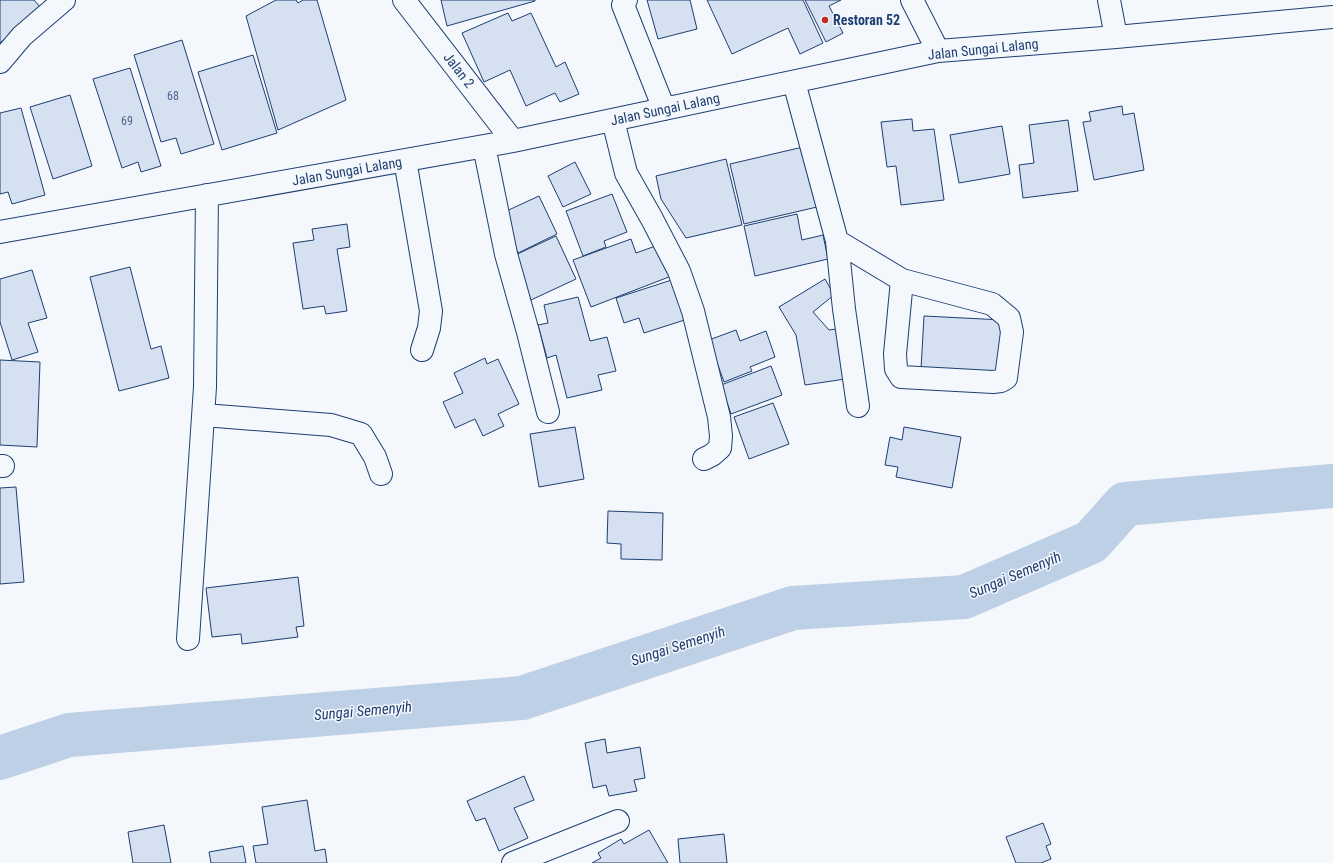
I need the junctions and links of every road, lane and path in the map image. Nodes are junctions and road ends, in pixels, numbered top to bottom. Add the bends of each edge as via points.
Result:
1 (64, 0) edge
2 (404, 0) edge
3 (626, 0) edge
4 (912, 0) edge
5 (1109, 0) edge
6 (1333, 17) edge
7 (1116, 37) junction
8 (938, 51) junction
9 (0, 62) edge
10 (794, 82) junction
11 (664, 109) junction
12 (613, 120) junction
13 (513, 141) junction
14 (484, 146) junction
15 (405, 160) junction
16 (207, 195) junction
17 (0, 232) edge
18 (837, 241) junction
19 (902, 280) junction
20 (422, 350) dead end
21 (858, 406) dead end
22 (548, 412) dead end
23 (204, 415) junction
24 (704, 459) dead end
25 (381, 474) dead end
26 (188, 639) dead end
27 (618, 821) dead end
28 (513, 863) edge

1 - 9 street via 22,36
2 - 13 street, Jalan 2
3 - 11 street via 623,4
4 - 8 street
5 - 7 street
6 - 7 street, Jalan Sungai Lalang
7 - 8 street, Jalan Sungai Lalang
8 - 10 street, Jalan Sungai Lalang
10 - 11 street, Jalan Sungai Lalang
10 - 18 street
11 - 12 street, Jalan Sungai Lalang
12 - 13 street, Jalan Sungai Lalang
12 - 24 street via 626,173 679,271 693,311 715,397 721,436 720,448 712,456
13 - 14 street, Jalan Sungai Lalang
14 - 15 street, Jalan Sungai Lalang
14 - 22 street via 506,254
15 - 16 street, Jalan Sungai Lalang
15 - 20 street via 431,311
16 - 17 street, Jalan Sungai Lalang
16 - 23 street
18 - 19 street
18 - 21 street
19 - 19 street via 992,304 1009,318 1012,332 1006,378 993,382 901,377 896,368 895,354
23 - 25 street via 331,425 361,434
23 - 26 street
27 - 28 street

